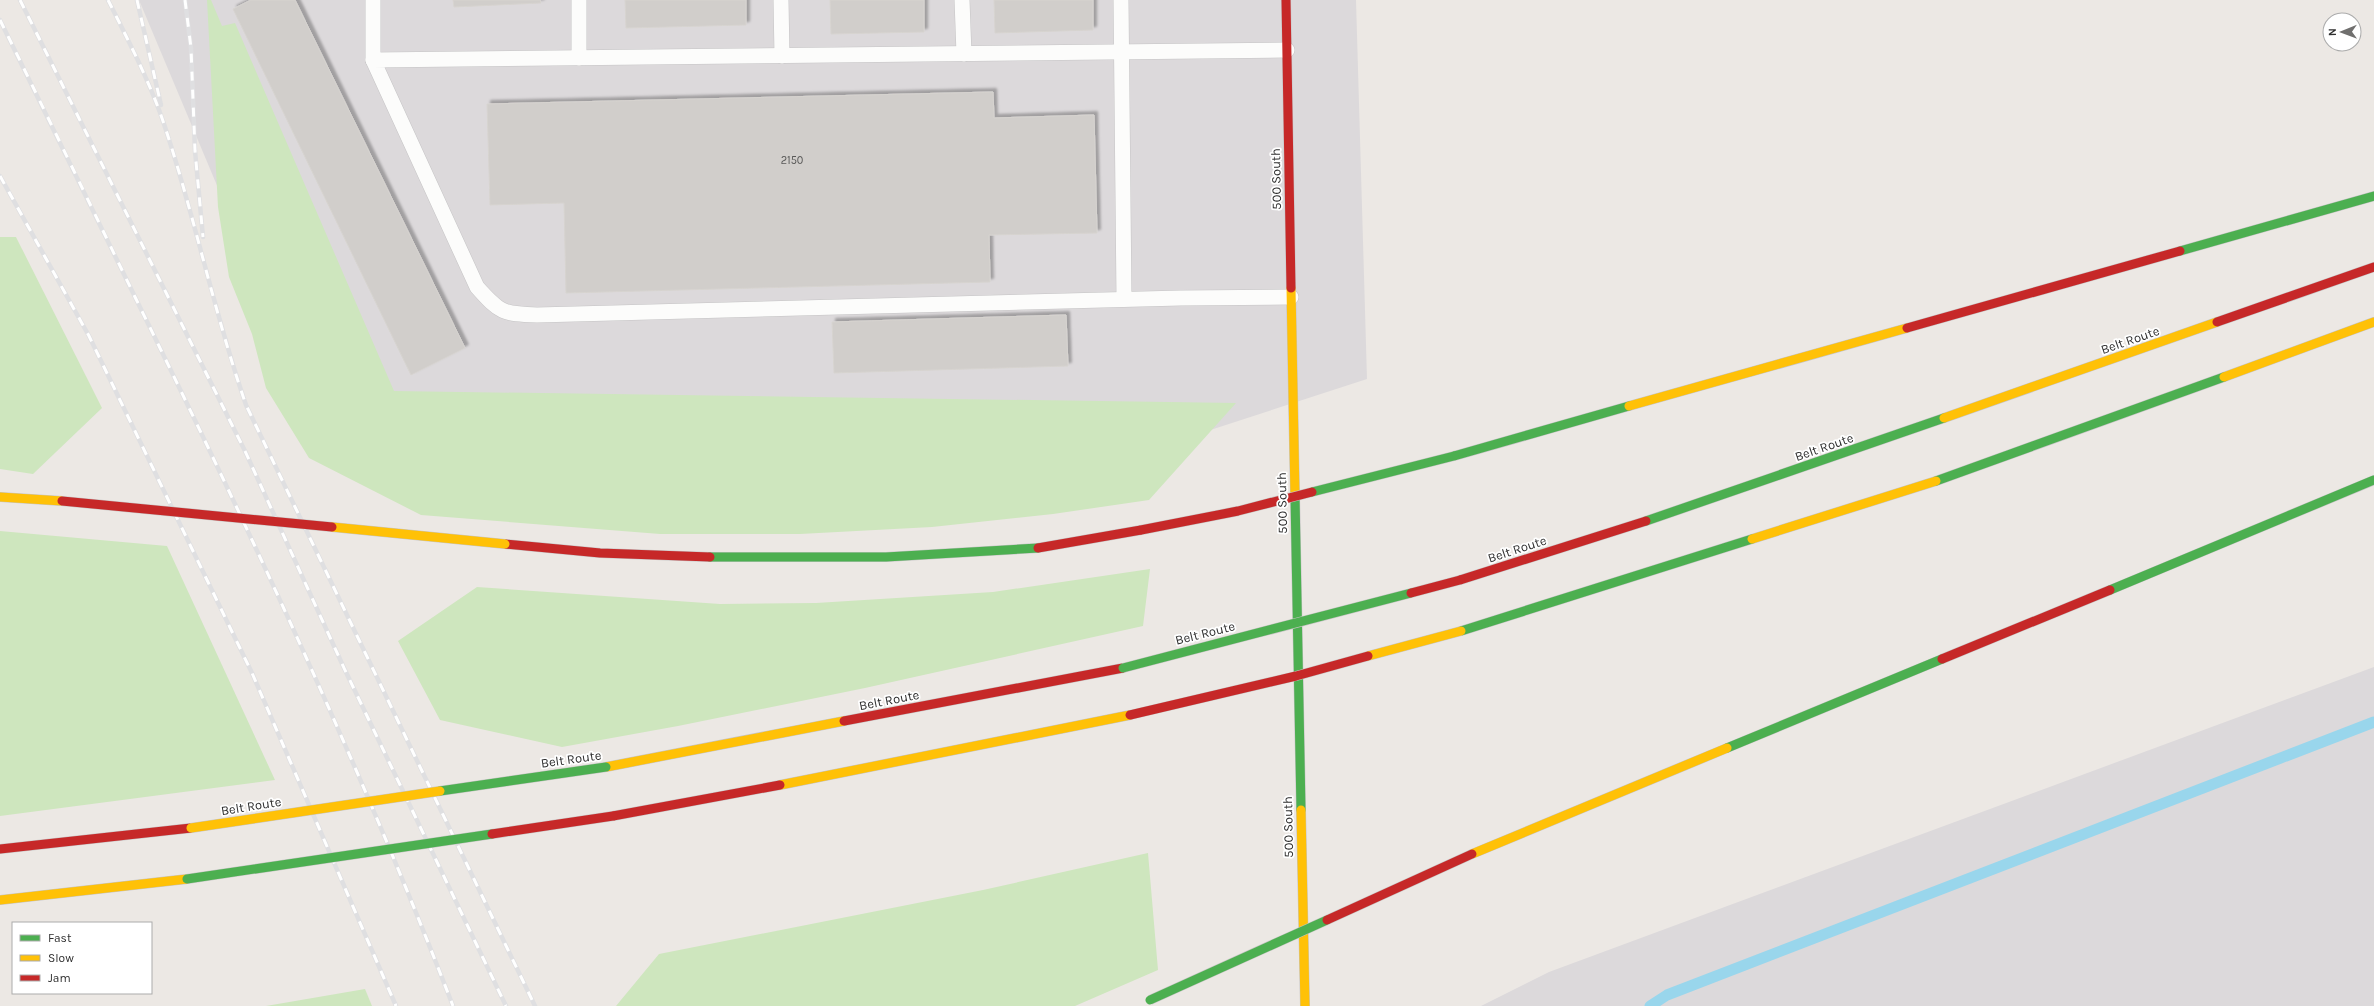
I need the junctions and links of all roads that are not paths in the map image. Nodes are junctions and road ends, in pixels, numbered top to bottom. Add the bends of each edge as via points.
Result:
1 (373, 0) edge
2 (579, 0) edge
3 (781, 0) edge
4 (962, 0) edge
5 (1120, 0) edge
6 (1286, 0) edge
7 (1286, 50) junction
8 (1122, 53) junction
9 (964, 54) junction
10 (782, 56) junction
11 (580, 58) junction
12 (373, 60) junction
13 (2374, 196) edge
14 (2374, 267) edge
15 (1291, 297) junction
16 (1124, 299) junction
17 (2374, 322) edge
18 (2374, 480) edge
19 (0, 497) edge
20 (0, 849) edge
21 (0, 900) edge
22 (1147, 1001) dead end
23 (1305, 1006) edge

1 - 12 lane
2 - 11 lane
3 - 10 lane
4 - 9 lane
5 - 8 lane
6 - 7 main road, 500 South
7 - 8 lane
7 - 15 main road, 500 South
8 - 9 lane
8 - 16 lane
9 - 10 lane
10 - 11 lane
11 - 12 lane
12 - 16 lane via 477,287 495,307 509,314
13 - 19 main road, bridge via 1454,456 1238,511 1024,550 886,557 737,558 600,553
14 - 20 main road, Belt Route, bridge via 1687,508 1460,580 1122,668 606,767 191,828
15 - 16 lane
15 - 23 main road, 500 South
17 - 21 main road, bridge via 1964,472 1461,631 1296,676 1130,715 871,768 613,816 187,879
18 - 22 main road, bridge via 1472,854

